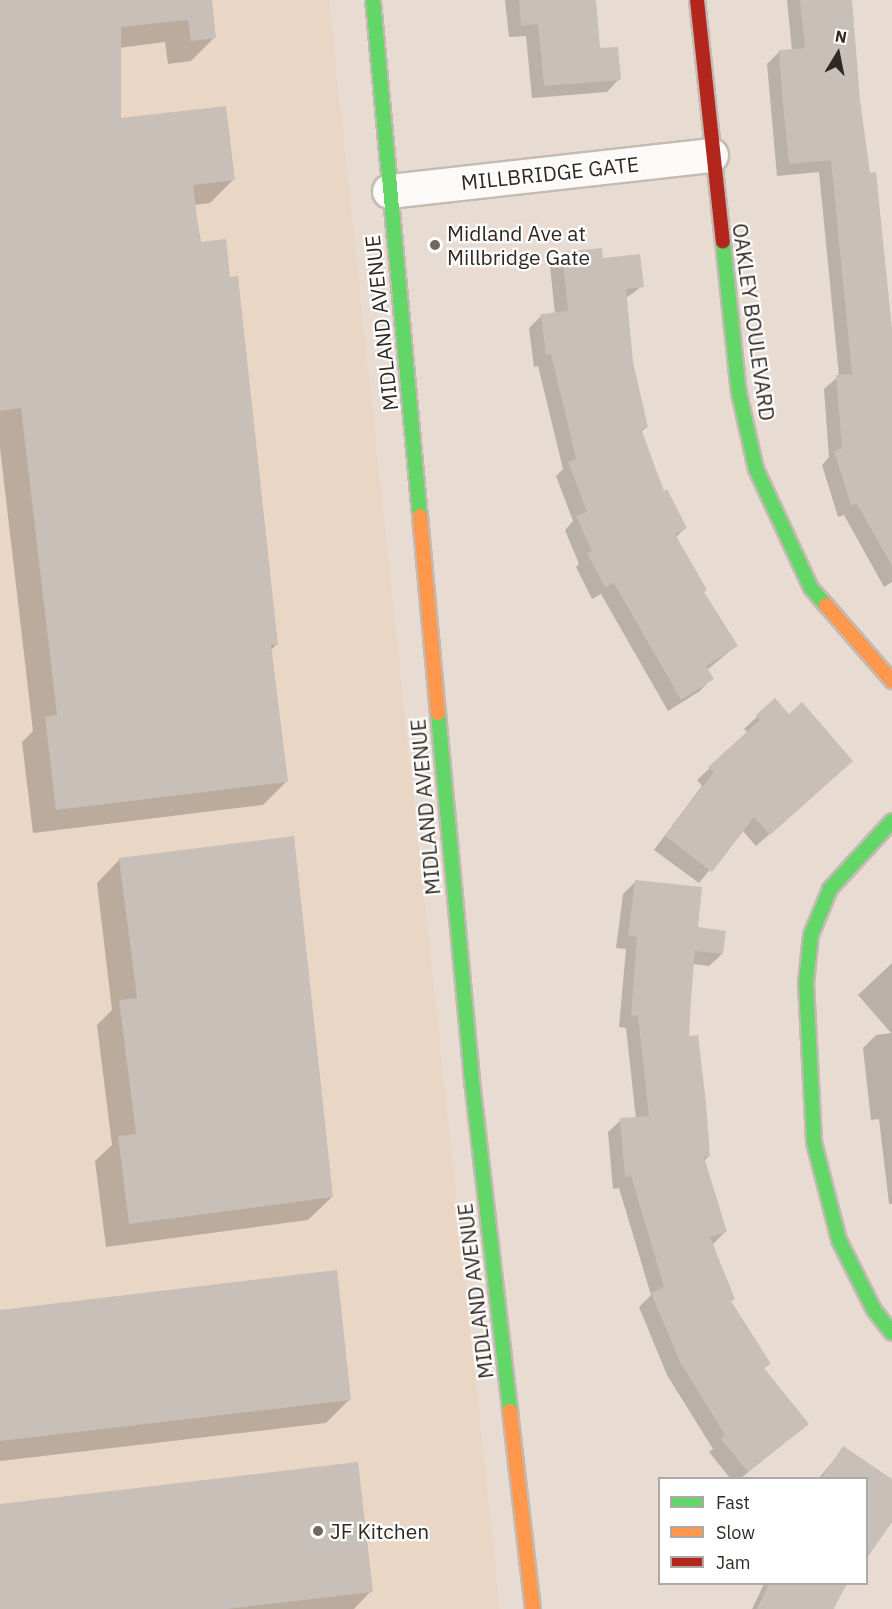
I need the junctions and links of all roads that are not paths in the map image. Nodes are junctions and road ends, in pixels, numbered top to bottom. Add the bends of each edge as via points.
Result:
1 (373, 0) edge
2 (697, 0) edge
3 (711, 155) junction
4 (388, 191) junction
5 (892, 681) edge
6 (892, 821) edge
7 (892, 1333) edge
8 (533, 1609) edge

1 - 4 main road, MIDLAND AVENUE
2 - 3 main road, OAKLEY BOULEVARD
3 - 4 street, MILLBRIDGE GATE
3 - 5 main road, OAKLEY BOULEVARD via 739,393 756,470 811,588
4 - 8 main road, MIDLAND AVENUE via 471,1072
6 - 7 main road via 830,889 811,935 806,983 814,1142 839,1240 874,1310

